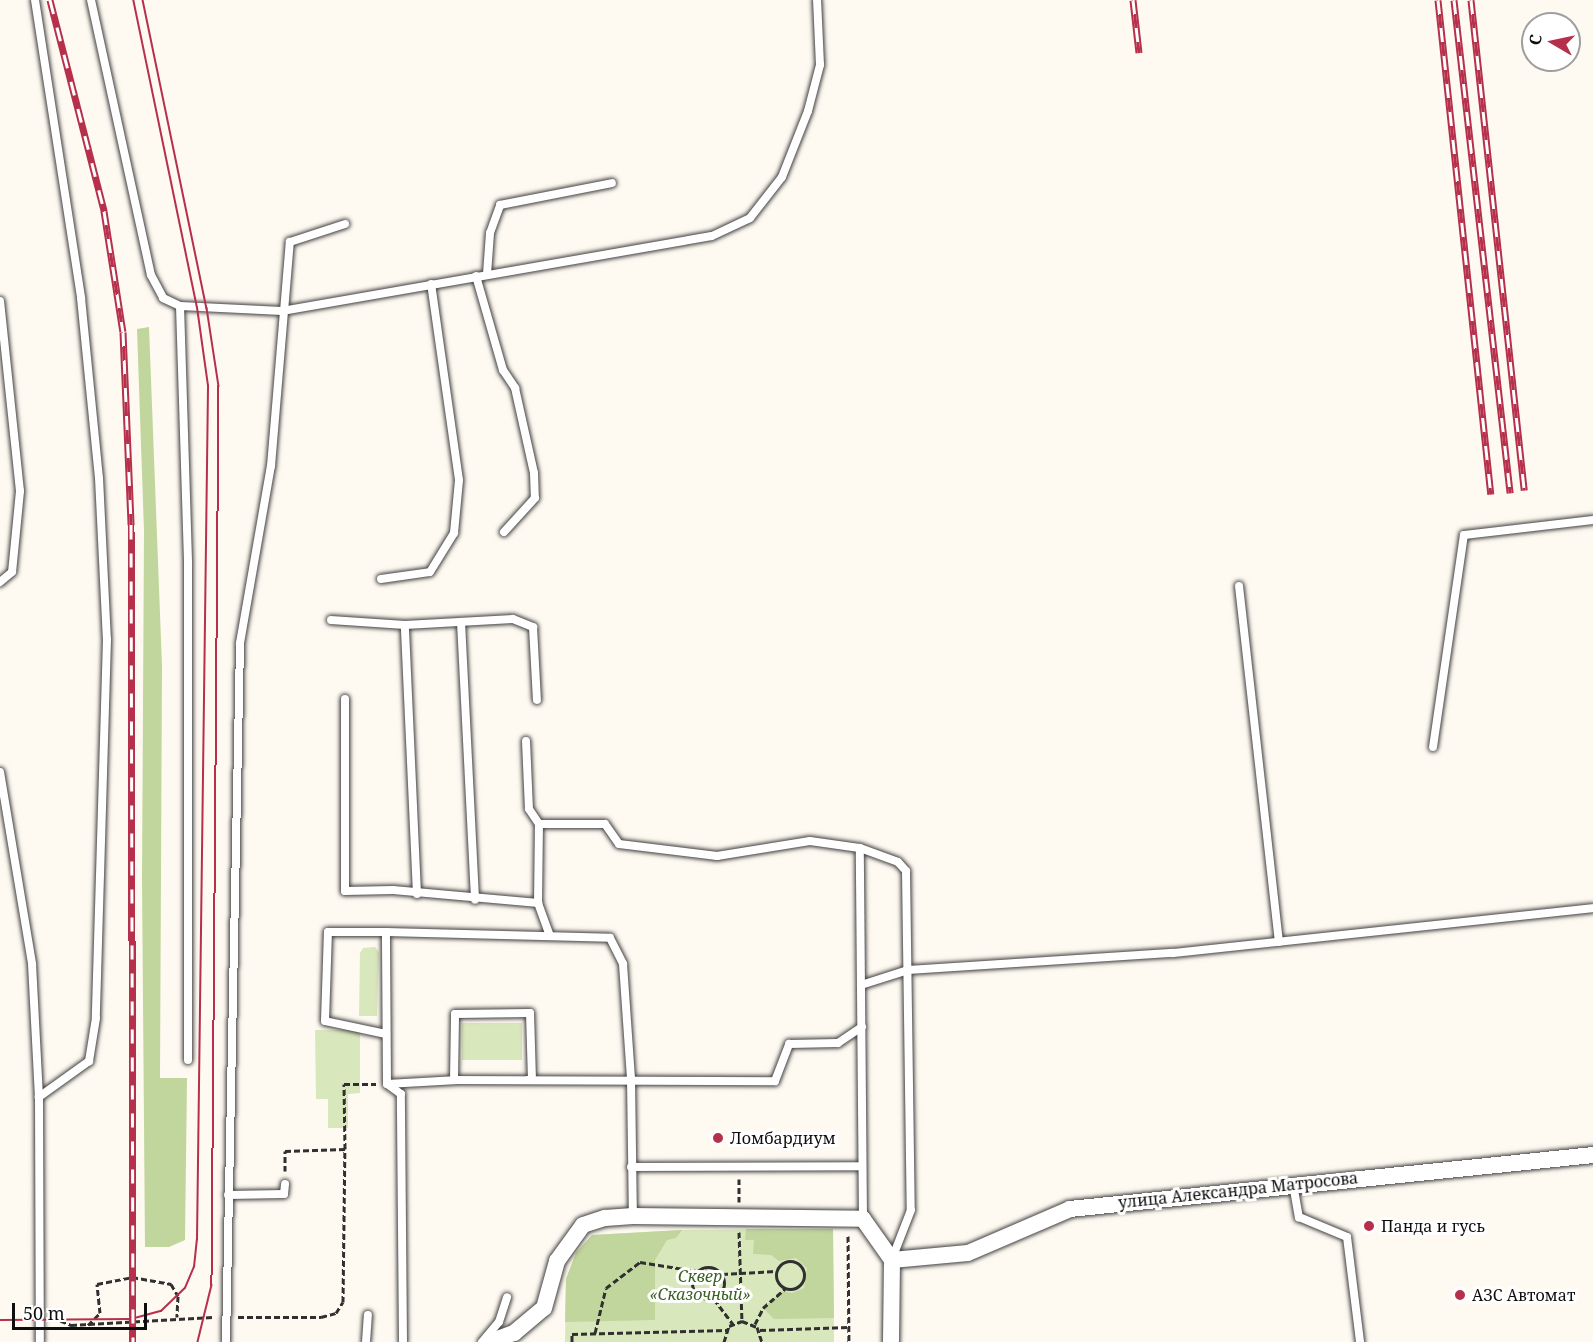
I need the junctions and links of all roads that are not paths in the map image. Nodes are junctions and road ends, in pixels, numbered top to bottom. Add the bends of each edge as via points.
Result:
1 (35, 0) edge
2 (91, 0) edge
3 (817, 0) edge
4 (612, 183) dead end
5 (345, 224) dead end
6 (487, 274) junction
7 (476, 276) junction
8 (431, 284) junction
9 (0, 301) edge
10 (180, 306) junction
11 (282, 311) junction
12 (1593, 520) edge
13 (504, 532) dead end
14 (381, 579) dead end
15 (0, 582) edge
16 (1239, 586) dead end
17 (331, 620) dead end
18 (461, 622) junction
19 (405, 624) junction
20 (345, 699) dead end
21 (537, 700) dead end
22 (526, 741) dead end
23 (1433, 747) dead end
24 (0, 772) edge
25 (539, 824) junction
26 (860, 848) junction
27 (417, 894) junction
28 (475, 900) junction
29 (538, 903) junction
30 (1593, 908) edge
31 (386, 932) junction
32 (549, 934) junction
33 (1279, 942) junction
34 (908, 970) junction
35 (861, 985) junction
36 (862, 1027) junction
37 (386, 1034) junction
38 (188, 1060) dead end
39 (631, 1079) junction
40 (454, 1080) junction
41 (532, 1080) junction
42 (387, 1084) junction
43 (39, 1097) junction
44 (1593, 1155) edge
45 (862, 1166) junction
46 (632, 1167) junction
47 (1293, 1183) junction
48 (285, 1184) road end
49 (228, 1195) junction
50 (633, 1216) junction
51 (855, 1219) junction
52 (892, 1260) junction
53 (507, 1297) dead end
54 (368, 1315) dead end
55 (40, 1342) edge
56 (226, 1342) edge
57 (366, 1342) edge
58 (403, 1342) edge
59 (482, 1342) edge
60 (489, 1342) edge
61 (891, 1342) edge
62 (1360, 1342) edge

1 - 43 lane via 81,298 99,478 107,639 96,1018 89,1061
2 - 10 lane via 151,275 163,298
3 - 6 lane via 820,64 808,111 782,177 750,218 712,236
4 - 6 lane via 500,205 490,232
5 - 11 lane via 291,242
6 - 7 lane
7 - 8 lane
7 - 13 lane via 503,370 515,388 534,473 535,498
8 - 11 lane
8 - 14 lane via 459,480 454,533 430,572
9 - 15 lane via 20,491 12,572
10 - 11 lane
10 - 38 lane via 188,564
11 - 49 lane via 271,466 240,643
12 - 23 lane via 1464,535
16 - 33 lane
17 - 19 lane
18 - 19 lane
18 - 21 lane via 513,619 533,627
18 - 28 lane
19 - 27 lane
20 - 27 lane via 345,891
22 - 25 lane via 529,808
24 - 43 lane via 32,964
25 - 26 lane via 605,824 619,844 717,856 810,842
25 - 29 lane
26 - 34 lane via 898,862 906,871
26 - 35 lane
27 - 28 lane
28 - 29 lane
29 - 32 lane
30 - 33 lane
31 - 32 lane
31 - 37 lane
31 - 37 lane via 328,932 325,1021
32 - 39 lane via 610,938 617,948 623,964
33 - 34 lane
34 - 35 lane
34 - 52 lane via 911,1210
35 - 36 lane
36 - 39 lane via 838,1043 789,1044 775,1081
36 - 45 lane
37 - 42 lane
39 - 41 lane
39 - 46 lane
40 - 41 lane
40 - 41 lane via 454,1014 530,1013
40 - 42 lane
42 - 58 lane via 401,1094 398,1142
43 - 55 lane
44 - 47 street, улица Александра Матросова
45 - 46 lane
45 - 51 lane
46 - 50 lane
47 - 52 street, улица Александра Матросова via 1070,1209 968,1252
47 - 62 lane via 1299,1217 1347,1237
48 - 49 lane via 284,1194
49 - 56 lane
50 - 51 street
50 - 60 street via 583,1225 557,1261 544,1308 514,1333
51 - 52 street
52 - 61 street
53 - 59 lane via 499,1322
54 - 57 lane

